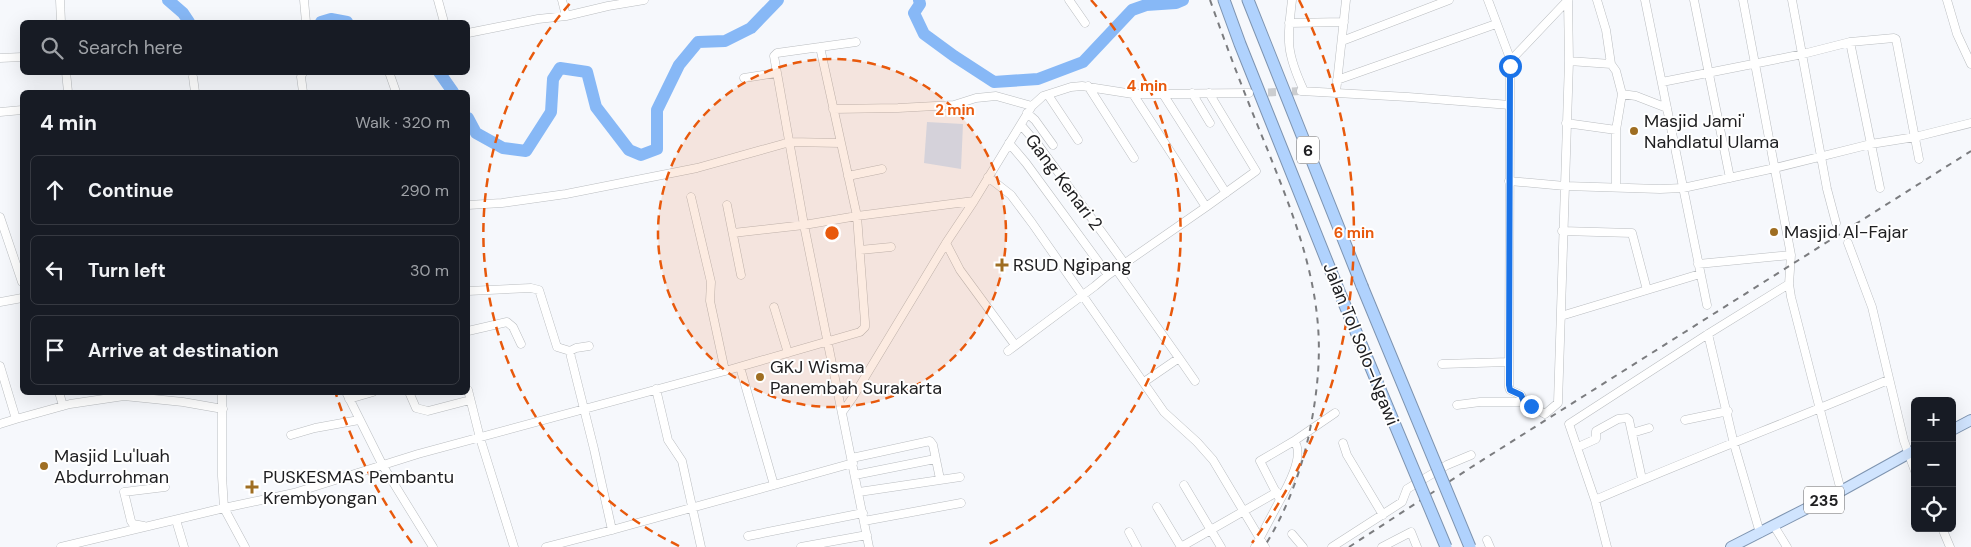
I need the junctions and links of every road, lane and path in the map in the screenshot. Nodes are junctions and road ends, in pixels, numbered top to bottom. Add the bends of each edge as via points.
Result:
1 (60, 0) edge
2 (304, 0) edge
3 (438, 0) edge
4 (562, 0) edge
5 (644, 0) edge
6 (1069, 0) edge
7 (1224, 0) edge
8 (1248, 0) edge
9 (1292, 0) edge
10 (1346, 0) edge
11 (1449, 0) edge
12 (1488, 0) edge
13 (1568, 0) edge
14 (1597, 0) edge
15 (1646, 0) edge
16 (1694, 0) edge
17 (1743, 0) edge
18 (1792, 0) edge
19 (1946, 0) edge
20 (566, 16) junction
21 (305, 19) edge
22 (61, 20) edge
23 (443, 20) edge
24 (1344, 22) junction
25 (1085, 23) dead end
26 (1289, 23) junction
27 (1496, 24) junction
28 (470, 33) edge
29 (1342, 41) junction
30 (856, 42) dead end
31 (1850, 42) junction
32 (820, 47) junction
33 (1803, 54) junction
34 (20, 57) edge
35 (0, 58) edge
36 (1511, 61) junction
37 (1568, 61) junction
38 (1755, 62) junction
39 (1611, 64) junction
40 (1971, 64) edge
41 (1709, 72) junction
42 (776, 73) junction
43 (66, 75) edge
44 (302, 75) edge
45 (390, 75) edge
46 (193, 77) dead end
47 (744, 78) dead end
48 (1337, 80) junction
49 (1662, 82) junction
50 (1088, 86) junction
51 (68, 90) edge
52 (195, 90) edge
53 (303, 90) edge
54 (395, 90) edge
55 (1336, 92) junction
56 (1192, 93) junction
57 (1208, 93) junction
58 (1249, 93) tunnel mouth
59 (1048, 94) junction
60 (1133, 94) junction
61 (1163, 94) junction
62 (1622, 94) junction
63 (1510, 105) junction
64 (1032, 106) junction
65 (1667, 108) junction
66 (833, 109) junction
67 (20, 110) edge
68 (0, 112) edge
69 (1027, 114) junction
70 (1566, 122) junction
71 (1210, 123) dead end
72 (1971, 123) edge
73 (1021, 125) junction
74 (1616, 130) junction
75 (1915, 137) junction
76 (1078, 140) dead end
77 (790, 142) junction
78 (840, 143) junction
79 (1009, 143) junction
80 (1871, 144) junction
81 (1053, 145) dead end
82 (1822, 157) junction
83 (1134, 158) dead end
84 (1919, 159) dead end
85 (1775, 168) junction
86 (882, 169) dead end
87 (848, 176) junction
88 (988, 177) junction
89 (1730, 178) junction
90 (1509, 181) junction
91 (1565, 186) junction
92 (1616, 187) junction
93 (1683, 188) junction
94 (1880, 188) dead end
95 (1226, 193) junction
96 (691, 197) dead end
97 (974, 201) junction
98 (470, 205) edge
99 (727, 205) dead end
100 (1206, 207) junction
101 (857, 216) junction
102 (0, 217) edge
103 (1836, 223) dead end
104 (804, 224) junction
105 (1562, 230) junction
106 (733, 233) junction
107 (946, 243) junction
108 (1848, 243) dead end
109 (891, 247) dead end
110 (860, 250) junction
111 (1790, 255) junction
112 (1125, 264) junction
113 (1698, 264) junction
114 (1116, 269) junction
115 (1700, 274) junction
116 (741, 275) dead end
117 (1108, 275) junction
118 (20, 276) edge
119 (1789, 284) junction
120 (1646, 290) junction
121 (470, 291) edge
122 (1083, 296) junction
123 (20, 298) edge
124 (0, 302) edge
125 (1707, 305) dead end
126 (774, 307) dead end
127 (1562, 316) junction
128 (470, 331) edge
129 (1708, 334) junction
130 (828, 341) junction
131 (521, 344) dead end
132 (1015, 345) junction
133 (589, 346) dead end
134 (1008, 350) dead end
135 (570, 351) junction
136 (788, 353) junction
137 (1178, 358) junction
138 (1508, 362) junction
139 (1442, 364) dead end
140 (0, 366) edge
141 (740, 366) junction
142 (725, 371) junction
143 (1888, 380) junction
144 (1195, 381) dead end
145 (1144, 382) junction
146 (656, 389) junction
147 (60, 395) edge
148 (174, 395) edge
149 (222, 395) edge
150 (410, 395) edge
151 (469, 395) edge
152 (102, 396) edge
153 (348, 396) edge
154 (470, 400) junction
155 (175, 401) junction
156 (1524, 402) junction
157 (1456, 405) dead end
158 (63, 406) junction
159 (223, 409) junction
160 (584, 409) junction
161 (1819, 409) junction
162 (843, 411) junction
163 (1728, 411) junction
164 (1335, 413) dead end
165 (16, 419) junction
166 (360, 420) junction
167 (1685, 420) dead end
168 (1971, 420) edge
169 (0, 424) edge
170 (1650, 428) dead end
171 (1956, 428) edge
172 (1632, 433) junction
173 (291, 435) dead end
174 (480, 438) junction
175 (1294, 440) junction
176 (1343, 443) dead end
177 (1734, 444) junction
178 (1578, 447) junction
179 (1911, 452) edge
180 (1471, 455) dead end
181 (935, 459) junction
182 (852, 461) junction
183 (383, 466) junction
184 (855, 476) junction
185 (960, 478) dead end
186 (940, 479) junction
187 (1642, 479) junction
188 (774, 485) junction
189 (1184, 485) dead end
190 (165, 487) dead end
191 (1842, 491) junction
192 (859, 492) junction
193 (1278, 496) junction
194 (1595, 500) junction
195 (961, 503) dead end
196 (1157, 507) dead end
197 (224, 508) junction
198 (692, 508) junction
199 (1243, 511) junction
200 (1383, 515) junction
201 (863, 517) junction
202 (176, 520) junction
203 (148, 526) junction
204 (1774, 526) junction
205 (1210, 529) junction
206 (612, 530) junction
207 (1129, 532) dead end
208 (1944, 532) edge
209 (1760, 533) junction
210 (1292, 534) dead end
211 (867, 535) junction
212 (748, 536) dead end
213 (1257, 543) edge
214 (1746, 544) edge
215 (61, 547) edge
216 (184, 547) edge
217 (244, 547) edge
218 (433, 547) edge
219 (514, 547) edge
220 (546, 547) edge
221 (700, 547) edge
222 (801, 547) edge
223 (869, 547) edge
224 (1137, 547) edge
225 (1221, 547) edge
226 (1265, 547) edge
227 (1303, 547) edge
228 (1332, 547) edge
229 (1382, 547) edge
230 (1417, 547) edge
231 (1446, 547) edge
232 (1470, 547) edge
233 (1607, 547) edge
234 (1731, 547) edge
235 (1787, 547) edge
236 (1950, 547) edge

1 - 22 street
2 - 21 street
3 - 23 street
4 - 20 street
5 - 20 street
6 - 25 street
7 - 231 highway, Jalan Tol Solo–Ngawi / 6, bridge via 1336,284
8 - 232 highway, Jalan Tol Solo–Ngawi / 6, bridge
9 - 26 street
10 - 24 street
11 - 29 street
12 - 27 street
13 - 36 street
13 - 37 street
14 - 39 street
15 - 49 street
16 - 41 street
17 - 38 street
18 - 33 street
19 - 40 street
20 - 28 street
24 - 26 street
24 - 29 street
26 - 55 street via 1288,48 1303,91
27 - 36 street
27 - 48 street
29 - 48 street
30 - 32 street
31 - 33 street
31 - 75 street via 1896,39
31 - 80 street
32 - 42 street via 775,54
32 - 66 street
33 - 38 street
33 - 82 street
34 - 35 street
36 - 63 street
37 - 39 street
37 - 70 street
38 - 41 street
38 - 85 street
39 - 62 street
41 - 49 street
41 - 89 street
42 - 47 street
42 - 77 street
43 - 51 street
44 - 53 street
45 - 54 street
46 - 52 street
48 - 55 street
49 - 65 street
50 - 59 street
50 - 60 street
50 - 83 street
55 - 63 street
56 - 57 street
56 - 61 street
56 - 71 street
57 - 58 street
57 - 95 street via 1256,171
59 - 64 street
59 - 76 street
60 - 61 street
60 - 100 street
61 - 95 street
62 - 65 street
62 - 74 street
63 - 90 street
64 - 66 street via 996,96 954,104
64 - 69 street
65 - 93 street
66 - 78 street
67 - 68 street
69 - 73 street
69 - 81 street
70 - 74 street
70 - 91 street
72 - 75 street
73 - 79 street
73 - 112 street, Gang Kenari 2
74 - 92 street
75 - 80 street
75 - 84 street
77 - 78 street
77 - 98 street via 688,170 576,192
77 - 104 street
78 - 87 street
79 - 88 street
79 - 117 street
80 - 82 street
80 - 94 street
82 - 85 street
82 - 103 street
85 - 89 street
85 - 111 street
86 - 87 street
87 - 101 street
88 - 97 street
88 - 122 street via 1011,195
89 - 93 street
90 - 91 street
90 - 138 street
91 - 92 street
91 - 105 street
92 - 93 street
93 - 113 street
95 - 100 street
96 - 142 street via 711,282 710,301
97 - 101 street
97 - 107 street
99 - 106 street
100 - 112 street
101 - 104 street
101 - 110 street
102 - 118 street
104 - 106 street
104 - 130 street
105 - 120 street via 1632,233
105 - 127 street
106 - 116 street
107 - 132 street via 960,270
107 - 162 street
108 - 143 street via 1872,307
109 - 110 street
110 - 130 street via 865,327 860,332
111 - 113 street
111 - 119 street
112 - 114 street
113 - 115 street
114 - 117 street
114 - 137 street
115 - 120 street
115 - 125 street
117 - 122 street
119 - 129 street
119 - 161 street
120 - 127 street
121 - 135 street via 540,290 557,347
122 - 132 street
122 - 145 street
123 - 124 street
126 - 136 street
127 - 156 street via 1558,403 1545,414
128 - 131 street via 507,322
129 - 163 street
129 - 178 street via 1569,424
130 - 136 street
130 - 162 street
132 - 134 street
133 - 135 street
135 - 160 street
136 - 141 street
137 - 144 street
137 - 145 street
138 - 139 street
138 - 156 street via 1509,388 1521,395
140 - 165 street
141 - 142 street
141 - 188 street
142 - 146 street
143 - 161 street
143 - 179 street
145 - 199 street via 1169,418 1213,460
146 - 160 street
146 - 198 street via 668,440 682,461
147 - 158 street
148 - 155 street
149 - 159 street
150 - 154 street via 416,408 428,412
151 - 154 street
152 - 155 street
152 - 158 street
153 - 166 street
154 - 174 street
155 - 159 street
156 - 157 street
158 - 165 street
159 - 197 street
160 - 174 street
160 - 206 street
161 - 177 street
161 - 191 street
162 - 182 street
163 - 167 street
163 - 177 street
164 - 175 street
165 - 169 street
166 - 173 street
166 - 183 street
168 - 171 main road
170 - 172 street
172 - 178 street via 1629,420 1623,418 1596,431 1596,438
172 - 187 street
174 - 183 street
174 - 219 street
175 - 193 street via 1299,453 1289,484
175 - 193 street via 1260,461
176 - 200 street
177 - 187 street
177 - 209 street
178 - 194 street
179 - 191 main road, 235
180 - 200 street via 1408,489 1402,502
181 - 182 street via 932,443 928,440
181 - 184 street
181 - 186 street
182 - 184 street
182 - 188 street
183 - 197 street via 294,493
183 - 218 street
184 - 192 street
185 - 186 street
186 - 192 street
187 - 194 street
188 - 198 street
189 - 205 street
190 - 203 street via 124,492 133,524
191 - 204 main road, 235
192 - 201 street
193 - 199 street
193 - 213 street
194 - 233 street
195 - 201 street
196 - 205 street via 1181,547
197 - 202 street
197 - 217 street
198 - 206 street
198 - 221 street
199 - 205 street
199 - 213 street
200 - 228 street
201 - 211 street
201 - 212 street
202 - 203 street
202 - 216 street
203 - 215 street
204 - 209 main road, 235
204 - 235 street
205 - 225 street
206 - 220 street
207 - 224 street
208 - 236 street
209 - 214 main road, 235
210 - 227 street
211 - 222 street
211 - 223 street
213 - 226 street
214 - 234 main road, 235
229 - 230 street via 1410,532

